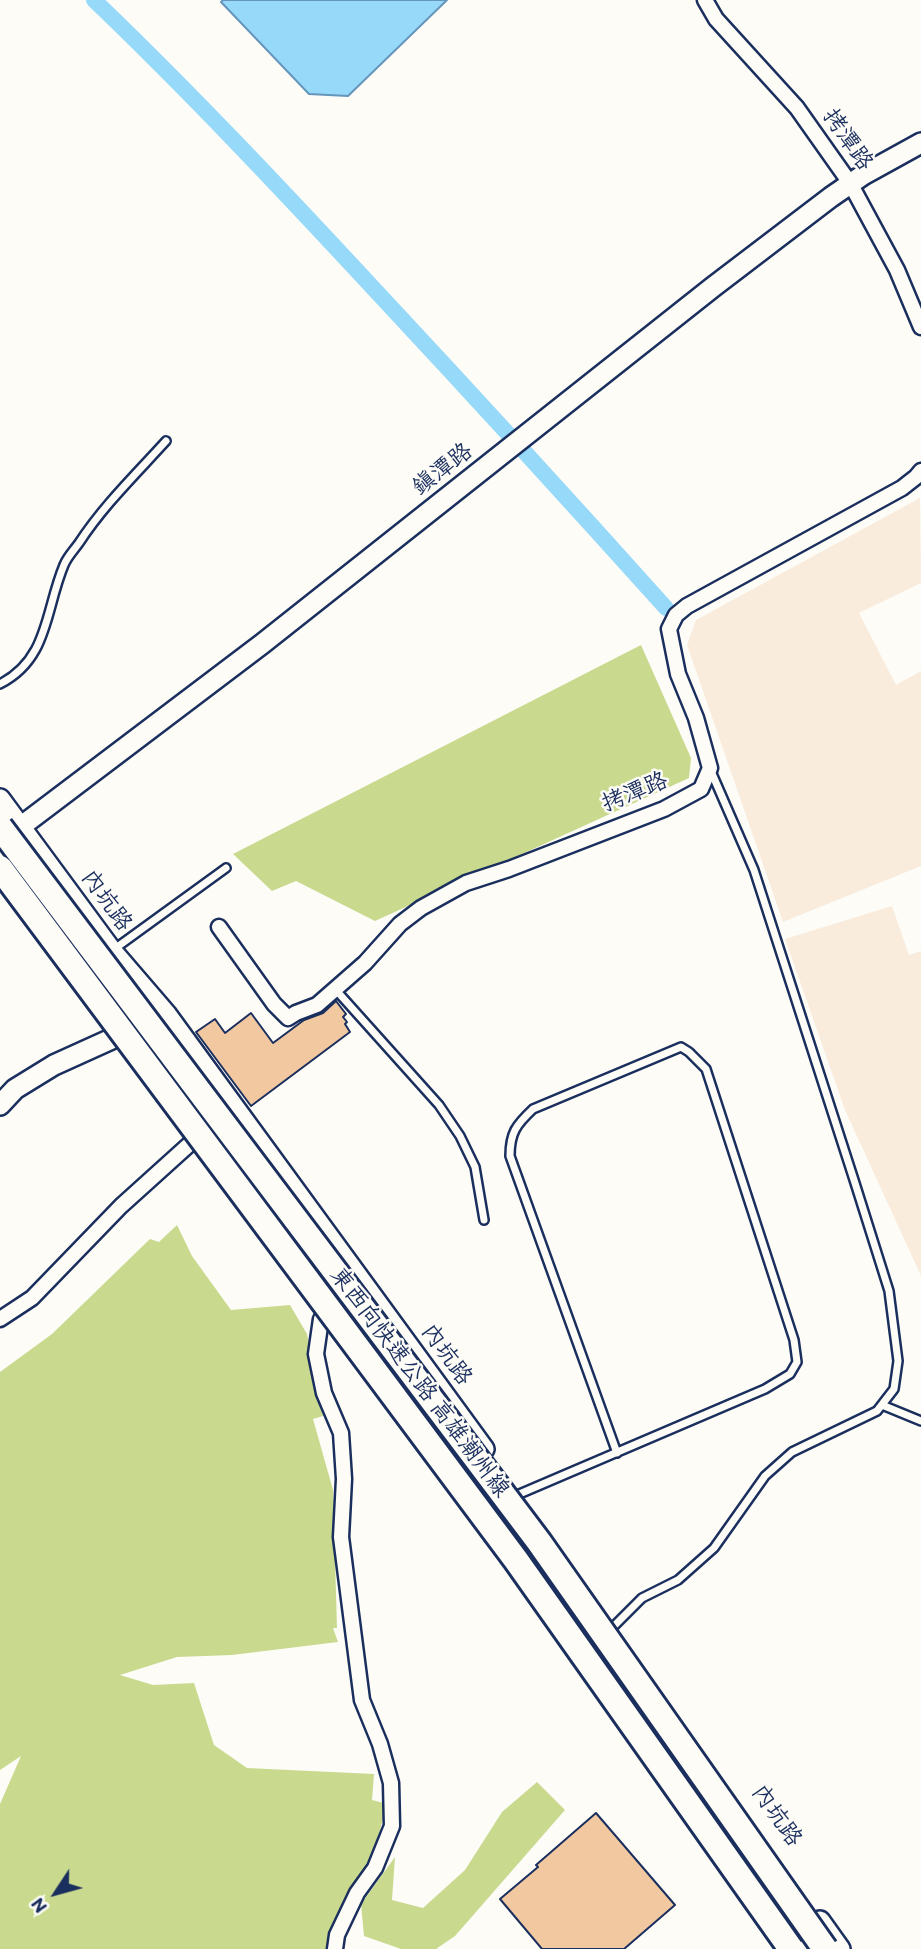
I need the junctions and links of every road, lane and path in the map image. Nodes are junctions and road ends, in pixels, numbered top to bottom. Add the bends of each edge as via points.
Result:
1 (705, 0) edge
2 (921, 143) edge
3 (850, 183) junction
4 (921, 327) edge
5 (166, 441) dead end
6 (919, 476) edge
7 (0, 684) edge
8 (710, 768) junction
9 (0, 799) edge
10 (10, 827) edge
11 (0, 842) edge
12 (0, 868) edge
13 (226, 868) dead end
14 (0, 888) edge
15 (219, 927) dead end
16 (112, 951) junction
17 (335, 989) junction
18 (167, 1015) junction
19 (117, 1035) junction
20 (0, 1105) edge
21 (194, 1141) junction
22 (484, 1220) dead end
23 (321, 1318) junction
24 (0, 1319) edge
25 (882, 1405) junction
26 (921, 1421) edge
27 (617, 1453) junction
28 (517, 1495) junction
29 (612, 1628) junction
30 (335, 1949) edge
31 (777, 1949) edge
32 (791, 1949) edge
33 (825, 1949) edge
34 (840, 1949) edge

1 - 3 street, 拷潭路 via 716,19 797,108
2 - 3 main road, 鎮潭路
3 - 4 street, 拷潭路 via 897,270
3 - 10 main road, 鎮潭路 via 262,644
5 - 7 lane via 89,526 64,564 37,649 22,669
6 - 8 street via 676,615 669,629 678,674
8 - 17 street, 拷潭路 via 701,789 664,809 466,883 421,908
8 - 25 lane via 754,870 889,1291 898,1361 894,1389
9 - 10 main road, 內坑路
10 - 11 main road, 鎮潭路
10 - 16 main road, 內坑路
10 - 33 highway, 東西向快速公路 高雄潮州線, bridge via 539,1542
12 - 32 highway, 東西向快速公路 高雄潮州線, bridge via 516,1560
13 - 16 lane
14 - 19 main road
15 - 17 street, 拷潭路 via 288,1018 317,1005
16 - 18 main road, 內坑路
17 - 22 lane via 439,1105 460,1136 475,1167
18 - 19 main road
18 - 28 main road, 內坑路
19 - 20 main road via 54,1065 15,1089
19 - 21 main road
21 - 23 main road
21 - 24 street via 121,1206 32,1298
23 - 30 street via 316,1354 324,1393 341,1433 341,1537 362,1700 391,1783 392,1815 375,1868 357,1893
23 - 31 main road via 507,1567
25 - 26 lane
25 - 29 lane via 792,1451 765,1476 714,1548 678,1580 642,1598
27 - 27 lane via 765,1389 790,1374 797,1362 706,1069 681,1047 533,1109 510,1139 509,1156
27 - 28 lane
28 - 29 main road, 內坑路
29 - 34 main road, 內坑路

